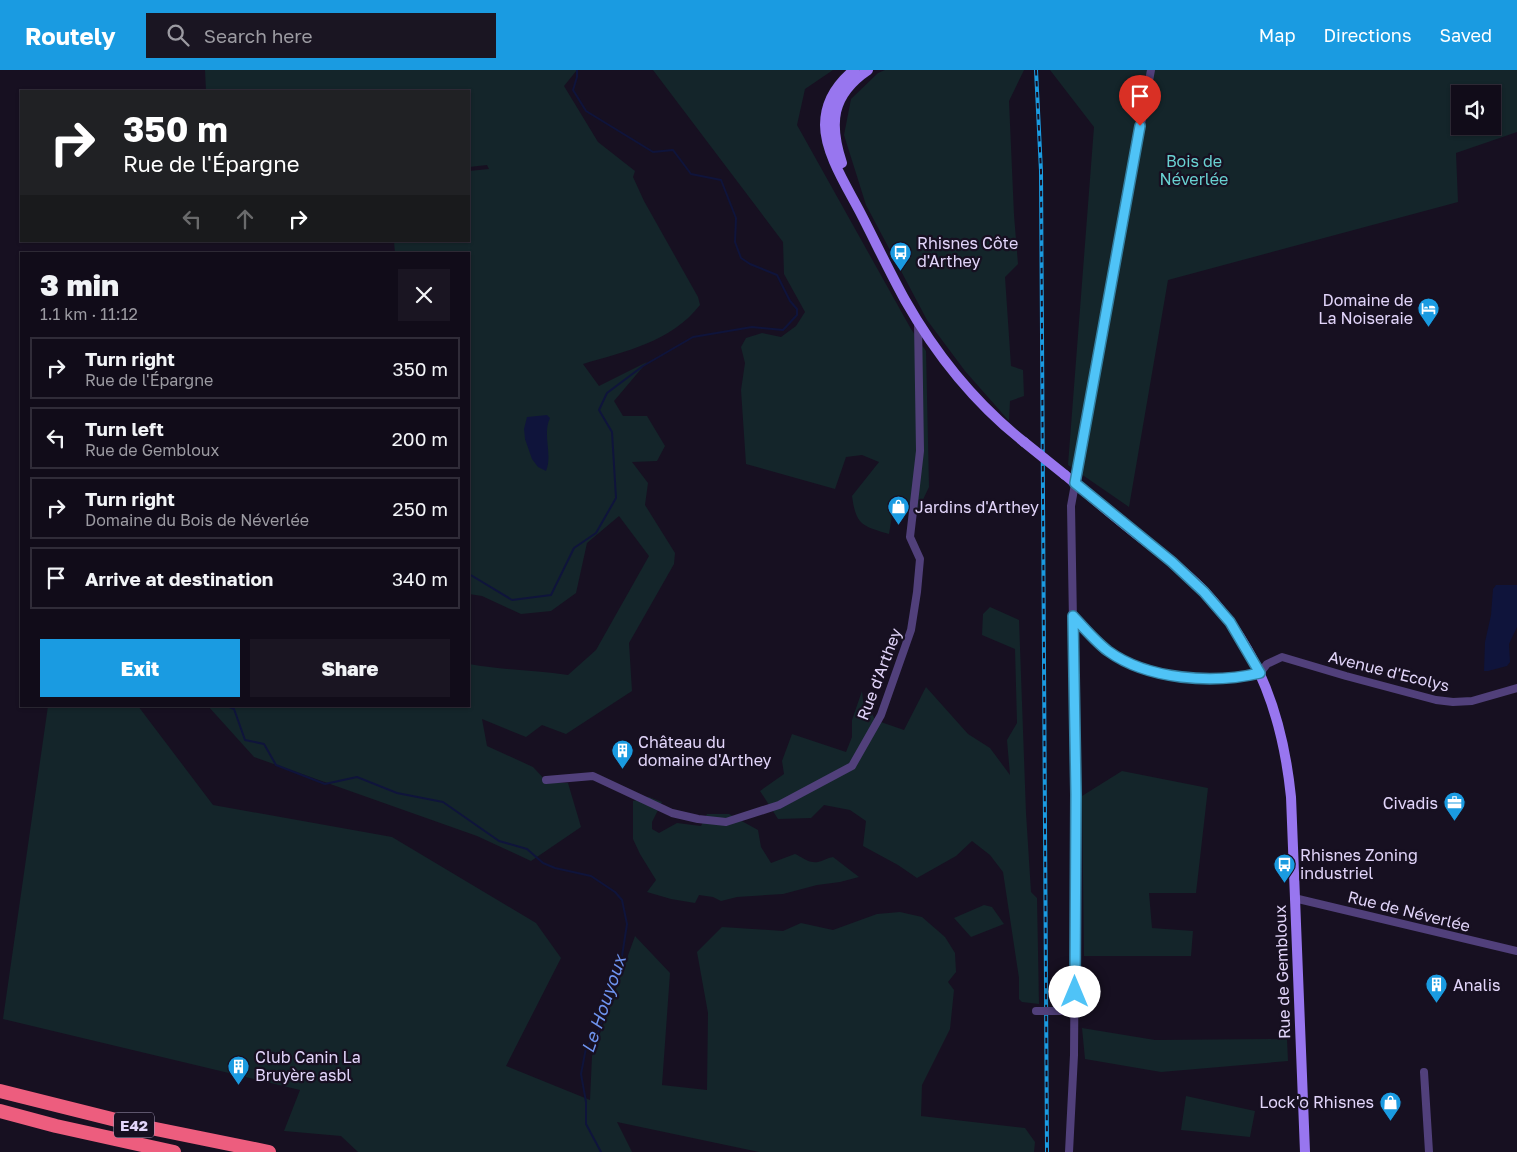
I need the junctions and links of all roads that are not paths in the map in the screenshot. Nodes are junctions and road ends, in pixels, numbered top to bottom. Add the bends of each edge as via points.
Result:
1 (854, 70) edge
2 (868, 70) edge
3 (1150, 70) edge
4 (864, 220) junction
5 (918, 322) junction
6 (1075, 483) junction
7 (1073, 616) junction
8 (1260, 673) junction
9 (1517, 688) edge
10 (546, 780) dead end
11 (1294, 898) junction
12 (1517, 951) edge
13 (1036, 1011) dead end
14 (1075, 1012) junction
15 (1424, 1072) dead end
16 (0, 1092) edge
17 (0, 1111) edge
18 (174, 1152) edge
19 (269, 1152) edge
20 (1070, 1152) edge
21 (1304, 1152) edge
22 (1429, 1152) edge

1 - 4 main road via 833,91 825,112 825,127 827,143 838,170
2 - 4 main road via 846,91 837,106 834,126 836,144
3 - 6 street
4 - 5 main road, Rue de Gembloux
5 - 6 main road, Rue de Gembloux, bridge via 972,393 1005,427
5 - 10 street, Rue d'Arthey via 920,451 910,537 920,559 917,592 911,630 881,714 852,766 780,805 726,822 672,813 593,776
6 - 7 street via 1071,506
6 - 8 main road, Rue de Gembloux via 1204,592 1230,622
7 - 8 street via 1109,651 1132,664 1169,676 1211,678
7 - 14 street
8 - 9 street, Avenue d'Ecolys via 1267,664 1282,656 1436,700 1472,700
8 - 11 main road, Rue de Gembloux via 1280,728 1287,765
11 - 12 street, Rue de Néverlée
11 - 21 main road, Rue de Gembloux
13 - 14 street, bridge
14 - 20 street
15 - 22 street
16 - 19 highway, E42 via 136,1125
17 - 18 highway, E42

